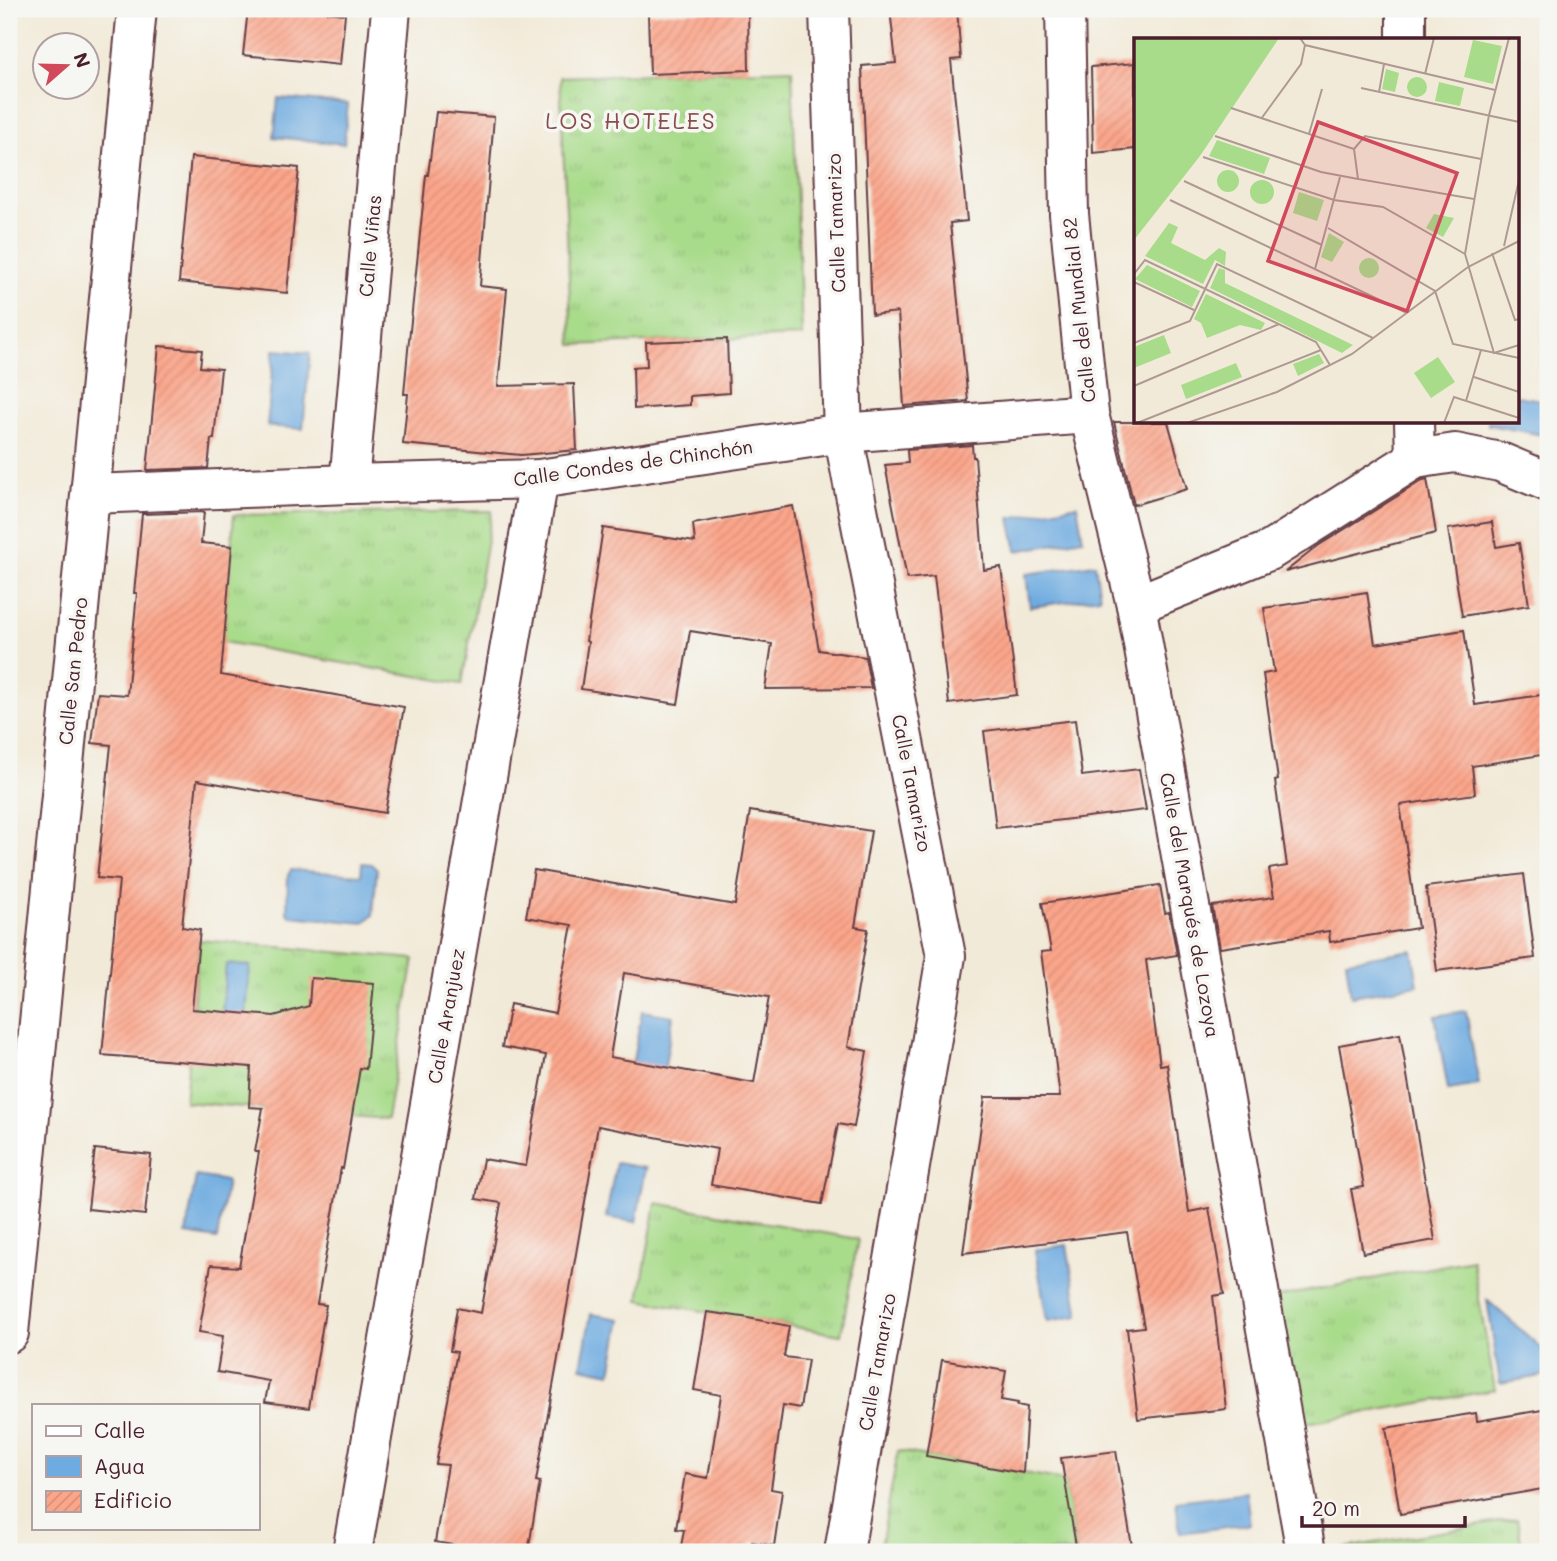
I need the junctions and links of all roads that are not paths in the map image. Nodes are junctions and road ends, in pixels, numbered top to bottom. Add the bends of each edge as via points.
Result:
1 (137, 9) edge
2 (391, 9) edge
3 (830, 9) edge
4 (1065, 9) edge
5 (1406, 9) edge
6 (1406, 38) edge
7 (1089, 414) junction
8 (843, 433) junction
9 (1414, 440) edge
10 (539, 479) junction
11 (1548, 482) edge
12 (349, 484) junction
13 (91, 494) junction
14 (1136, 605) junction
15 (9, 1333) edge
16 (352, 1552) edge
17 (844, 1552) edge
18 (1306, 1552) edge

1 - 13 street, Calle San Pedro
2 - 12 street, Calle Viñas
3 - 8 street, Calle Tamarizo
4 - 7 street, Calle del Mundial 82 via 1069,214
5 - 6 street
7 - 8 street, Calle Condes de Chinchón
7 - 14 street, Calle del Mundial 82
8 - 10 street, Calle Condes de Chinchón
8 - 17 street, Calle Tamarizo via 946,956
9 - 11 street via 1500,462
9 - 14 street via 1271,550
10 - 12 street, Calle Condes de Chinchón
10 - 16 street, Calle Aranjuez
12 - 13 street, Calle Condes de Chinchón
13 - 15 street, Calle San Pedro
14 - 18 street, Calle del Marqués de Lozoya

